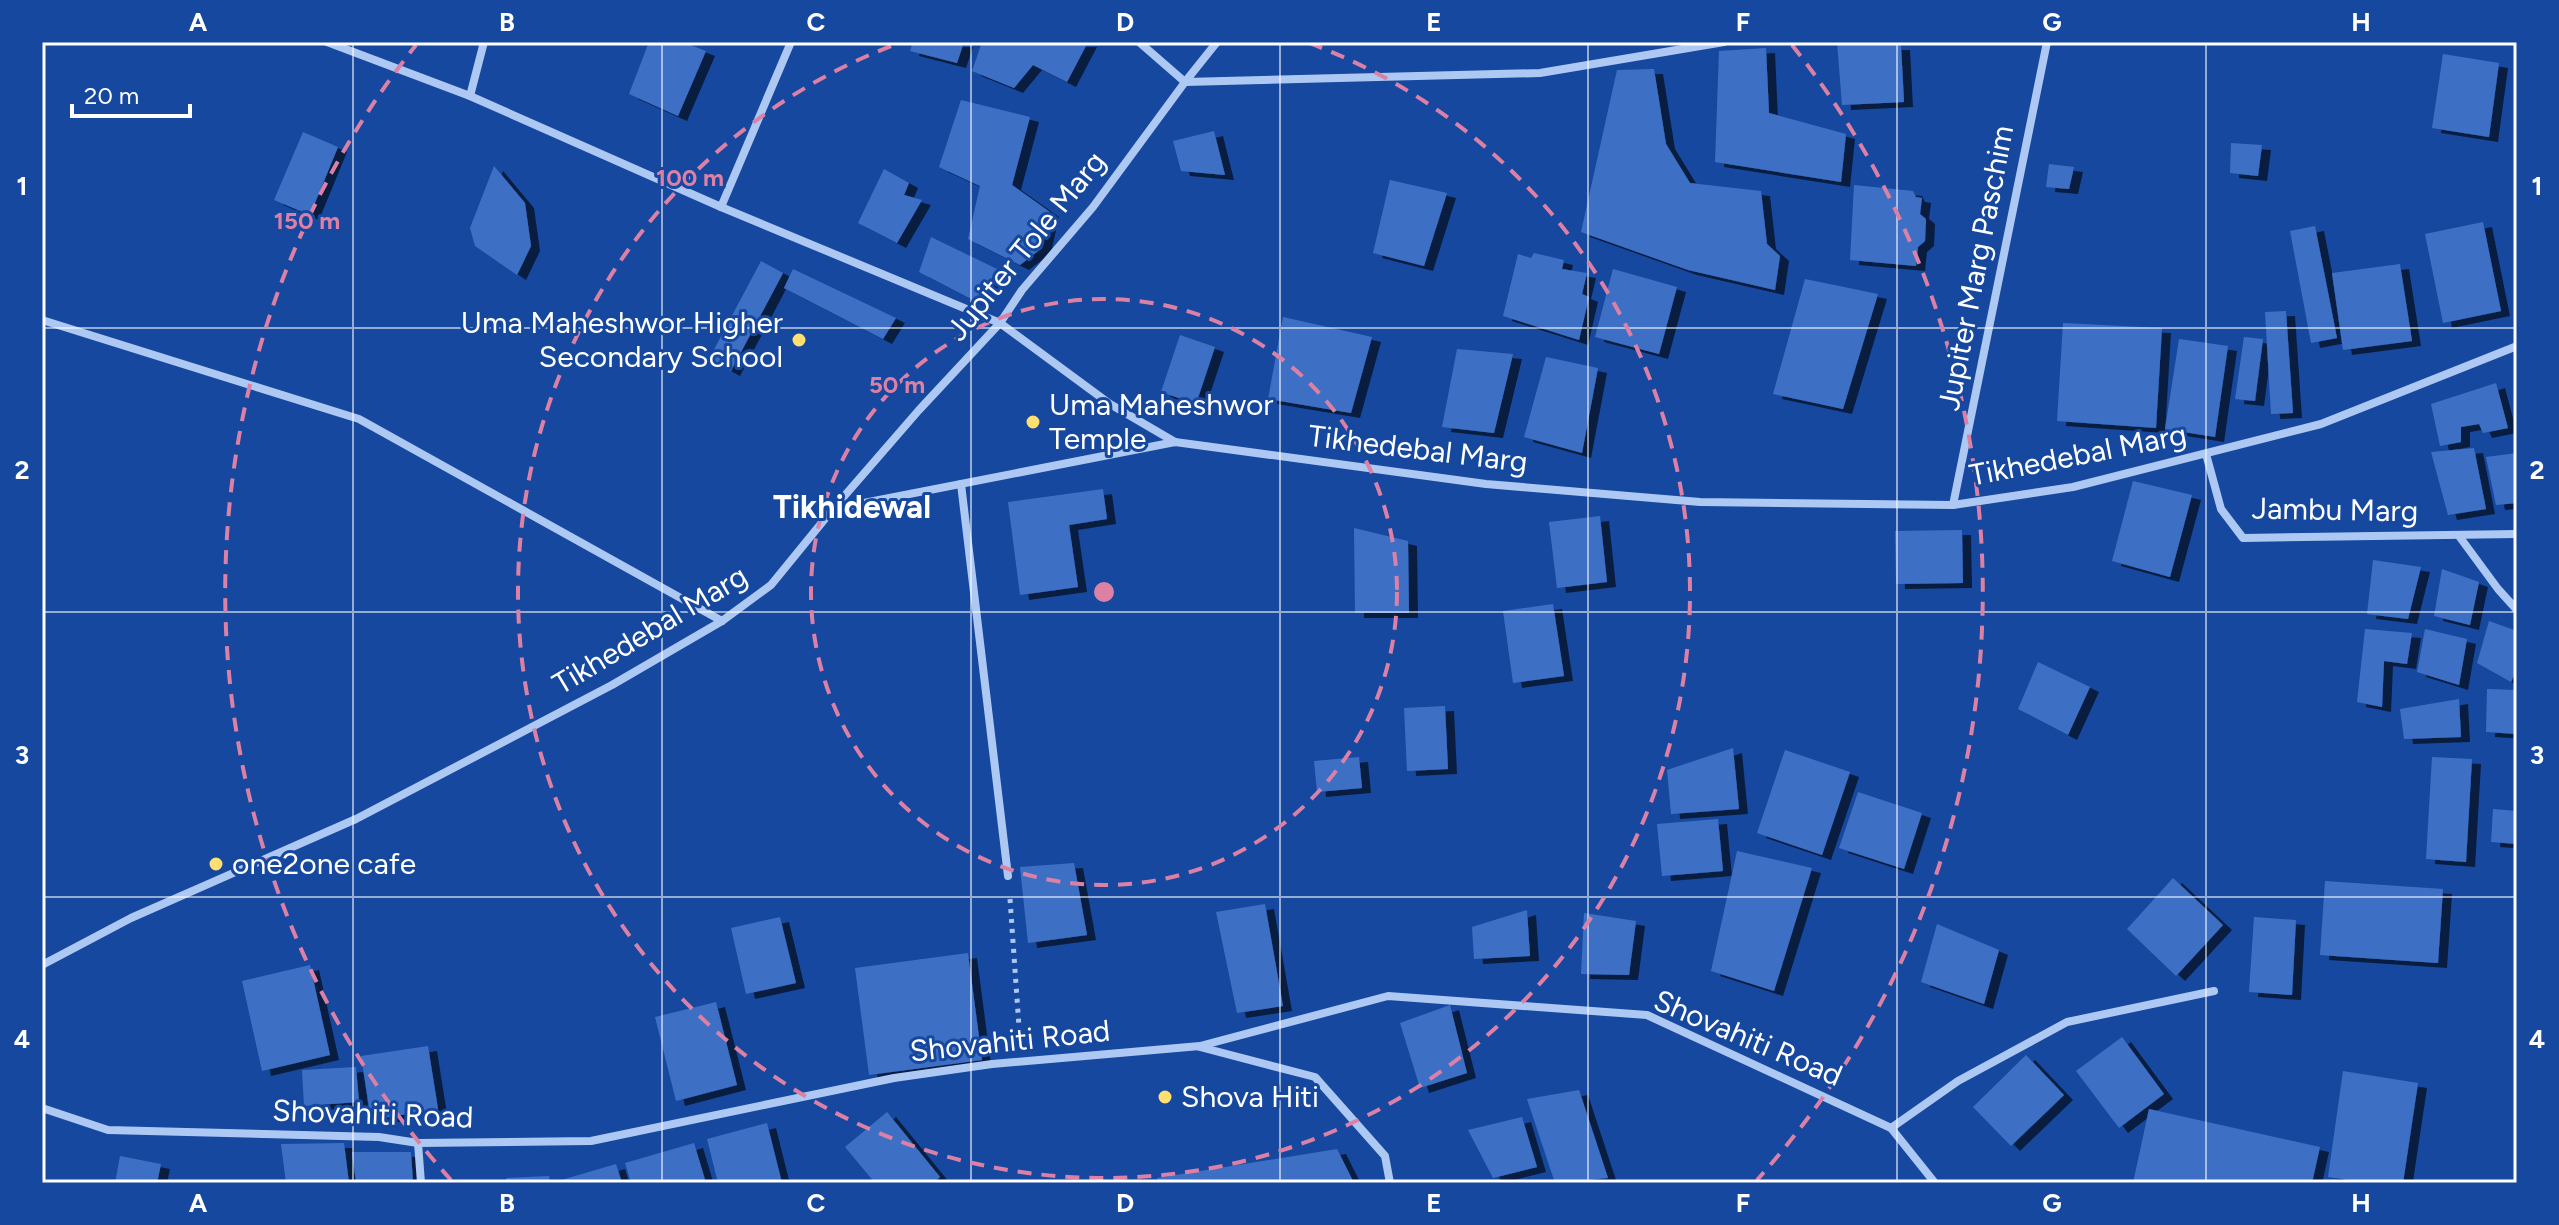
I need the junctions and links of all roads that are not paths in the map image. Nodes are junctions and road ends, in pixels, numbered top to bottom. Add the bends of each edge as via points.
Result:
1 (327, 42) edge
2 (484, 42) edge
3 (791, 42) edge
4 (1139, 42) edge
5 (1217, 42) edge
6 (1724, 42) edge
7 (2047, 42) edge
8 (1185, 82) junction
9 (470, 96) junction
10 (721, 207) junction
11 (42, 320) edge
12 (1000, 323) junction
13 (2517, 346) edge
14 (1175, 442) junction
15 (2206, 454) junction
16 (961, 484) junction
17 (1953, 505) junction
18 (833, 509) junction
19 (2517, 534) edge
20 (2459, 536) junction
21 (2517, 610) edge
22 (722, 621) junction
23 (1008, 876) road end
24 (42, 965) edge
25 (2214, 991) dead end
26 (1200, 1046) junction
27 (42, 1108) edge
28 (1891, 1128) junction
29 (418, 1143) junction
30 (421, 1183) edge
31 (1390, 1183) edge
32 (1935, 1183) edge

1 - 9 street
2 - 9 street
3 - 10 street
4 - 8 street
5 - 8 street, Jupiter Tole Marg
6 - 8 street via 1540,73
7 - 17 street, Jupiter Marg Paschim
8 - 12 street, Jupiter Tole Marg
9 - 10 street
10 - 12 street
11 - 22 street via 359,419
12 - 14 street via 1110,404
12 - 18 street, Jupiter Tole Marg
13 - 15 street, Tikhedebal Marg via 2321,424
14 - 16 street, Tikhedebal Marg
14 - 17 street, Tikhedebal Marg via 1486,484 1669,500
15 - 17 street, Tikhedebal Marg via 2073,487
15 - 20 street, Jambu Marg via 2221,509 2243,538
16 - 18 street, Tikhedebal Marg
16 - 23 street
18 - 22 street, Tikhedebal Marg via 771,585
19 - 20 street, Jambu Marg
20 - 21 street
22 - 24 street, Tikhedebal Marg via 356,819 131,918
25 - 28 street via 2067,1022 1958,1081
26 - 28 street, Shovahiti Road via 1388,996 1647,1015
26 - 29 street, Shovahiti Road via 894,1078 591,1141
26 - 31 street via 1315,1077 1385,1156
27 - 29 street, Shovahiti Road via 108,1130 379,1137
28 - 32 street, Shovahiti Road
29 - 30 street

